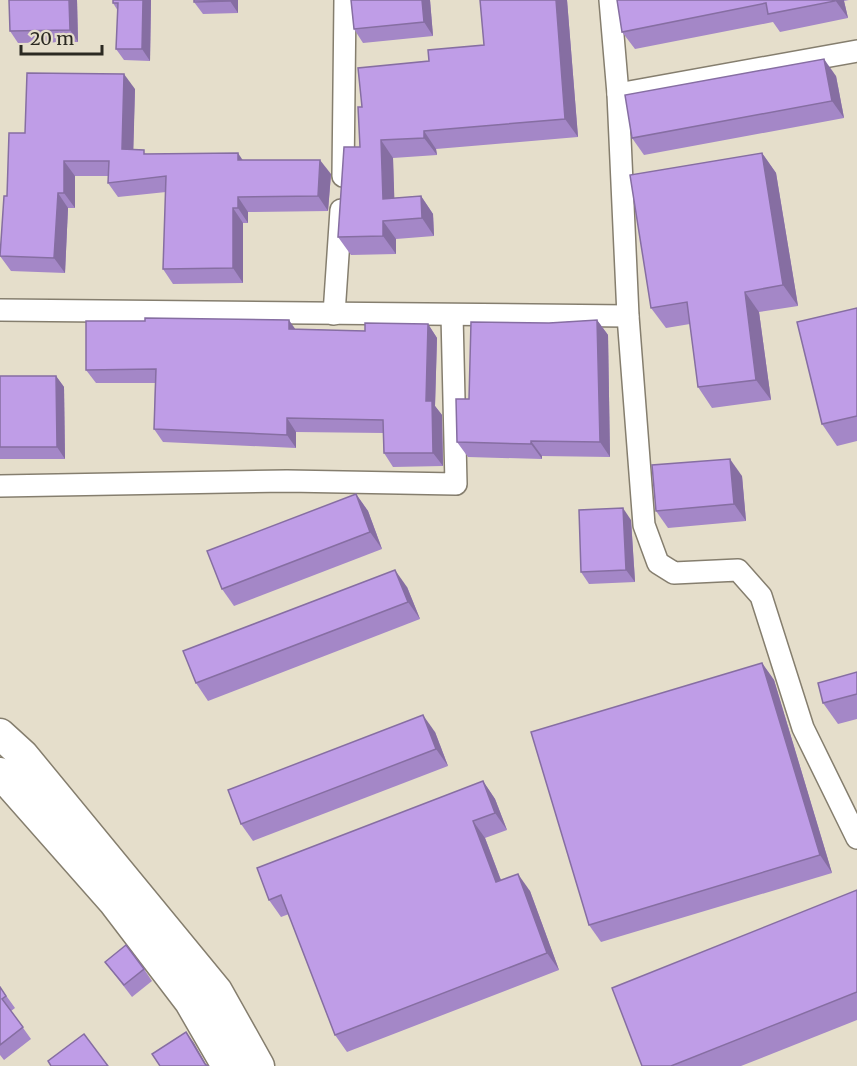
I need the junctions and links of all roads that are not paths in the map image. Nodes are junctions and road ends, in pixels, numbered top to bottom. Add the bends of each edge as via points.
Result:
1 (345, 0) edge
2 (610, 0) edge
3 (857, 51) edge
4 (618, 94) junction
5 (0, 310) edge
6 (334, 314) junction
7 (452, 315) junction
8 (628, 316) junction
9 (0, 486) edge
10 (0, 734) edge
11 (0, 773) edge
12 (857, 838) edge
13 (227, 1066) edge
14 (259, 1066) edge

1 - 6 street via 344,168
2 - 4 street
3 - 4 street
4 - 8 street
5 - 6 street
6 - 7 street
7 - 8 street
7 - 9 street via 456,484
8 - 12 street via 644,525 658,563 674,573 738,570 761,596 803,728
10 - 14 street via 23,755 217,992
11 - 13 street via 113,901 190,1002

